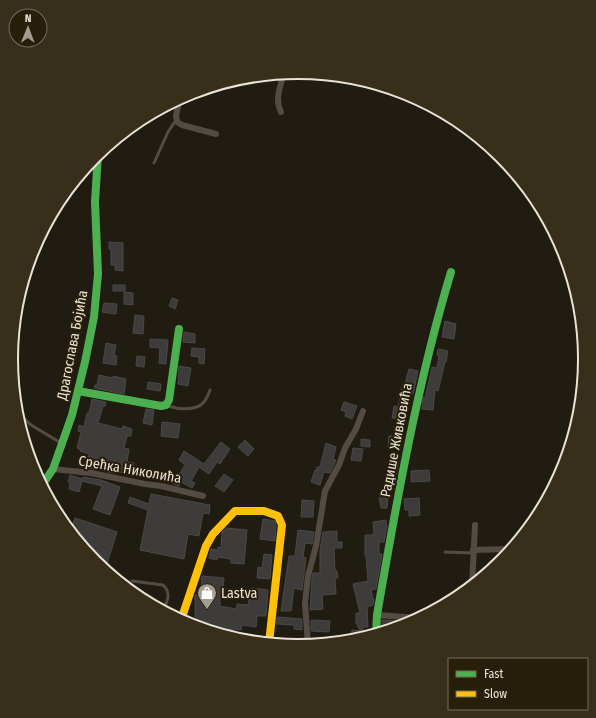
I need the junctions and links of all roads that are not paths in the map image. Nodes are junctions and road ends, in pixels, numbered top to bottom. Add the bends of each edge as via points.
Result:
1 (282, 80) edge
2 (178, 106) edge
3 (281, 112) dead end
4 (176, 120) junction
5 (216, 134) dead end
6 (97, 164) edge
7 (154, 164) dead end
8 (451, 272) dead end
9 (179, 329) dead end
10 (210, 390) dead end
11 (78, 391) junction
12 (166, 405) junction
13 (363, 411) dead end
14 (25, 419) edge
15 (62, 443) junction
16 (53, 469) junction
17 (46, 480) edge
18 (203, 496) dead end
19 (475, 525) dead end
20 (503, 550) edge
21 (445, 552) dead end
22 (473, 552) junction
23 (472, 578) edge
24 (132, 581) dead end
25 (166, 605) edge
26 (183, 614) edge
27 (377, 615) junction
28 (407, 617) edge
29 (376, 627) edge
30 (270, 637) edge
31 (308, 638) edge

1 - 3 street via 278,96
2 - 4 street
4 - 5 street via 182,125
4 - 7 lane
6 - 11 street, Драгослава Бојића via 95,202 98,274 94,317
8 - 27 street, Радише Живковића via 438,311 414,407
9 - 12 street via 169,400
10 - 12 lane via 205,401 198,407
11 - 12 street
11 - 15 street, Драгослава Бојића
13 - 31 street via 325,491 307,583 305,603
14 - 15 lane
15 - 16 street, Драгослава Бојића
16 - 17 street, Драгослава Бојића
16 - 18 street, Срећка Николића via 91,473
19 - 22 street
20 - 22 street
21 - 22 lane
22 - 23 street
24 - 25 lane via 166,587 168,601
26 - 30 street via 212,534 235,511 276,514 282,525
27 - 28 street
27 - 29 street, Радише Живковића

